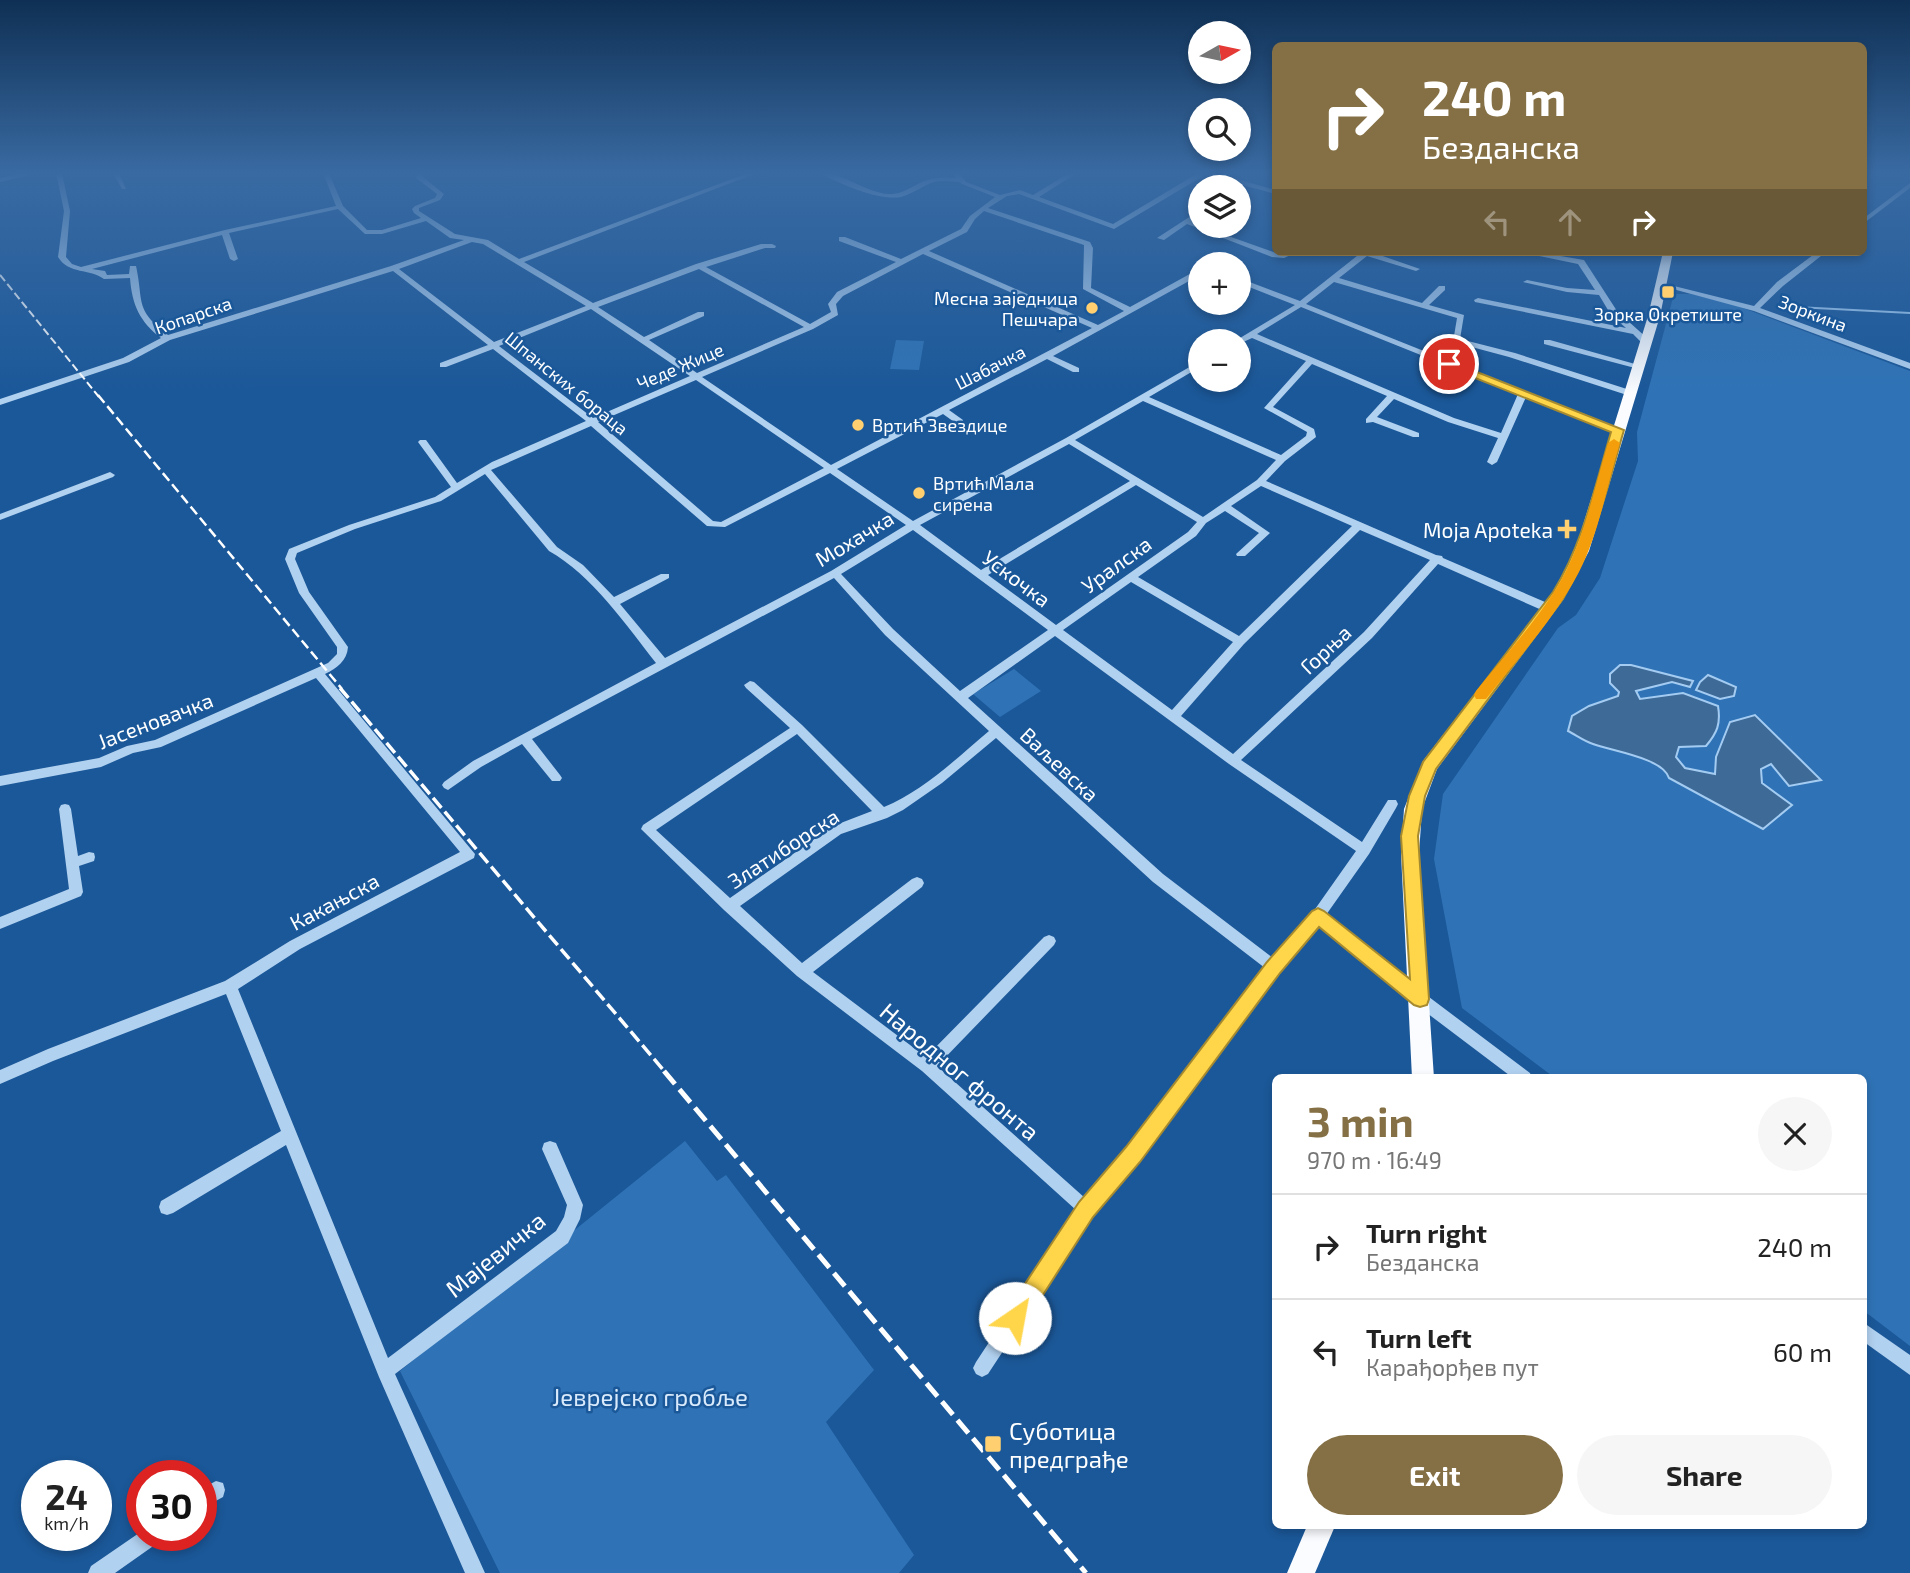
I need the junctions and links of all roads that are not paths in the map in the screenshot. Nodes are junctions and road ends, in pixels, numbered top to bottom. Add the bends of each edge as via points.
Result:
1 (63, 246) edge
2 (173, 246) edge
3 (230, 246) edge
4 (447, 246) edge
5 (455, 246) edge
6 (492, 246) edge
7 (559, 246) edge
8 (770, 246) edge
9 (861, 246) edge
10 (932, 246) edge
11 (1088, 246) edge
12 (1253, 246) edge
13 (923, 251) junction
14 (439, 253) junction
15 (1272, 254) edge
16 (1362, 256) edge
17 (1375, 256) edge
18 (1547, 256) edge
19 (1576, 256) edge
20 (1667, 256) edge
21 (1817, 256) edge
22 (134, 257) junction
23 (234, 259) dead end
24 (899, 261) junction
25 (518, 262) junction
26 (1581, 262) junction
27 (699, 265) junction
28 (82, 268) junction
29 (394, 268) junction
30 (1416, 269) dead end
31 (134, 276) junction
32 (1188, 278) edge
33 (1333, 279) junction
34 (1527, 282) dead end
35 (1251, 285) edge
36 (1662, 285) junction
37 (1442, 288) dead end
38 (1600, 293) junction
39 (1478, 300) dead end
40 (1300, 305) junction
41 (1424, 305) junction
42 (592, 306) junction
43 (1756, 308) junction
44 (1129, 310) junction
45 (701, 314) dead end
46 (148, 324) junction
47 (810, 327) junction
48 (1097, 327) junction
49 (1252, 335) joint
50 (1639, 336) junction
51 (167, 338) junction
52 (643, 340) junction
53 (1547, 342) dead end
54 (494, 344) junction
55 (147, 348) junction
56 (1047, 356) junction
57 (1311, 360) junction
58 (443, 365) dead end
59 (1638, 366) junction
60 (1910, 366) edge
61 (1076, 370) dead end
62 (1188, 371) edge
63 (696, 376) junction
64 (1523, 393) junction
65 (1630, 393) junction
66 (1392, 396) junction
67 (1141, 397) junction
68 (0, 402) edge
69 (942, 409) junction
70 (591, 421) junction
71 (960, 422) dead end
72 (1618, 430) junction
73 (1416, 435) dead end
74 (1502, 436) junction
75 (1069, 440) junction
76 (423, 442) dead end
77 (1282, 459) junction
78 (1492, 462) dead end
79 (832, 468) junction
80 (485, 469) junction
81 (110, 475) dead end
82 (1136, 481) junction
83 (1260, 482) junction
84 (457, 489) junction
85 (1224, 506) junction
86 (0, 517) edge
87 (1203, 521) junction
88 (913, 525) junction
89 (1359, 525) junction
90 (716, 526) joint
91 (1241, 554) dead end
92 (1437, 558) junction
93 (835, 573) junction
94 (981, 575) junction
95 (666, 576) dead end
96 (1130, 578) junction
97 (612, 603) junction
98 (1548, 608) junction
99 (1056, 631) junction
100 (1240, 641) junction
101 (663, 664) junction
102 (317, 672) junction
103 (750, 685) dead end
104 (959, 698) junction
105 (1174, 716) junction
106 (798, 728) junction
107 (997, 732) junction
108 (524, 738) junction
109 (1233, 761) junction
110 (556, 778) dead end
111 (0, 781) edge
112 (448, 785) dead end
113 (1392, 804) dead end
114 (65, 809) dead end
115 (883, 814) junction
116 (1364, 850) junction
117 (89, 857) dead end
118 (72, 863) junction
119 (917, 883) dead end
120 (729, 906) junction
121 (1318, 916) junction
122 (0, 923) edge
123 (1049, 942) dead end
124 (1274, 967) junction
125 (802, 972) junction
126 (230, 986) junction
127 (1420, 999) junction
128 (927, 1066) junction
129 (1423, 1074) edge
130 (1520, 1074) edge
131 (0, 1077) edge
132 (288, 1135) junction
133 (550, 1149) dead end
134 (167, 1207) dead end
135 (1086, 1209) junction
136 (1867, 1334) edge
137 (1910, 1366) edge
138 (982, 1368) dead end
139 (385, 1371) junction
140 (1320, 1529) edge
141 (129, 1551) edge
142 (98, 1573) edge
143 (475, 1573) edge
144 (1301, 1573) edge

1 - 28 street via 65,263
2 - 22 street
3 - 23 street
4 - 14 street, Копарска
5 - 14 street, Копарска
6 - 25 street, Ускочка
7 - 25 street
8 - 27 street
9 - 24 street
10 - 13 street
11 - 44 street via 1087,289
12 - 15 street
13 - 24 street
13 - 48 street
14 - 29 street, Копарска
16 - 33 street
17 - 30 street
18 - 26 street
19 - 26 street
20 - 36 main road
21 - 43 street
22 - 28 street
22 - 31 street
24 - 47 street, Чеде Жице via 839,293 832,304 835,313
25 - 42 street, Ускочка
26 - 38 street
27 - 42 street
27 - 47 street
28 - 31 street via 104,277
29 - 51 street, Копарска
29 - 54 street, Шпанских бораца
31 - 46 street via 136,305
32 - 44 street, Шабачка
33 - 40 street
33 - 41 street
34 - 38 street
35 - 40 street
36 - 43 street, Зоркина
36 - 50 main road via 1654,316
37 - 41 street
38 - 50 street
39 - 50 street
40 - 49 street
40 - 64 street
41 - 65 street via 1461,317 1456,340
42 - 52 street, Ускочка
42 - 54 street
43 - 60 street, Зоркина
44 - 48 street, Шабачка
45 - 52 street
46 - 51 street
46 - 55 street
47 - 63 street, Чеде Жице
48 - 56 street, Шабачка
49 - 57 street
50 - 59 main road
51 - 55 street, Копарска
52 - 63 street, Ускочка
53 - 59 street
54 - 58 street
54 - 70 street, Шпанских бораца
55 - 68 street, Копарска via 114,365
56 - 61 street
56 - 69 street, Шабачка
57 - 66 street
57 - 77 street, Уралска via 1268,408 1311,431 1311,437
59 - 65 main road
62 - 67 street, Мохачка
63 - 70 street, Чеде Жице
63 - 79 street, Ускочка
64 - 72 street
64 - 74 street
65 - 72 main road
66 - 73 street via 1371,420
66 - 74 street
67 - 75 street, Мохачка
67 - 77 street
69 - 71 street, Шабачка
69 - 79 street, Шабачка
70 - 80 street, Чеде Жице
70 - 90 street, Шпанских бораца
72 - 98 main road via 1582,551
74 - 78 street
75 - 82 street
75 - 88 street, Мохачка
76 - 84 street
77 - 83 street, Уралска
79 - 88 street, Ускочка
79 - 90 street, Шабачка
80 - 84 street, Чеде Жице
80 - 97 street via 553,549 569,557
81 - 86 street
82 - 87 street
82 - 94 street
83 - 85 street, Уралска
83 - 89 street
84 - 102 street, Чеде Жице via 293,551 290,559 304,593 343,647 338,661
85 - 87 street, Уралска
85 - 91 street via 1265,533
87 - 96 street, Уралска
88 - 93 street, Мохачка
88 - 94 street, Ускочка
89 - 92 street
89 - 100 street
92 - 98 street
92 - 109 street, Горња via 1368,635
93 - 101 street, Мохачка
93 - 104 street, Ваљевска
94 - 99 street, Ускочка
95 - 97 street
96 - 99 street, Уралска
96 - 100 street
97 - 101 street
98 - 127 main road via 1429,766 1413,809 1410,854
99 - 104 street, Уралска
99 - 105 street, Ускочка
100 - 105 street
101 - 108 street, Мохачка
102 - 111 street, Јасеновачка via 157,744 101,762
102 - 126 street, Какањска via 469,854 295,945
103 - 106 street
104 - 107 street, Ваљевска
105 - 109 street, Ускочка
106 - 115 street
106 - 120 street, Народног фронта via 647,829
107 - 115 street, Златиборска via 938,780
107 - 124 street, Ваљевска via 1158,878
108 - 110 street
108 - 112 street, Мохачка
109 - 116 street, Ускочка
113 - 116 street
114 - 118 street
115 - 120 street, Златиборска via 837,830
116 - 121 street
117 - 118 street
118 - 122 street via 76,892
119 - 125 street
120 - 125 street, Народног фронта
121 - 124 street
121 - 127 street
123 - 128 street
124 - 135 street via 1133,1155
125 - 128 street, Народног фронта
126 - 131 street, Какањска
126 - 132 street
127 - 129 main road
127 - 130 street
128 - 135 street, Народног фронта
132 - 134 street
132 - 139 street
133 - 139 street, Мајевичка via 575,1205 562,1237
135 - 138 street
136 - 137 street
139 - 143 street
140 - 144 main road
141 - 142 street

